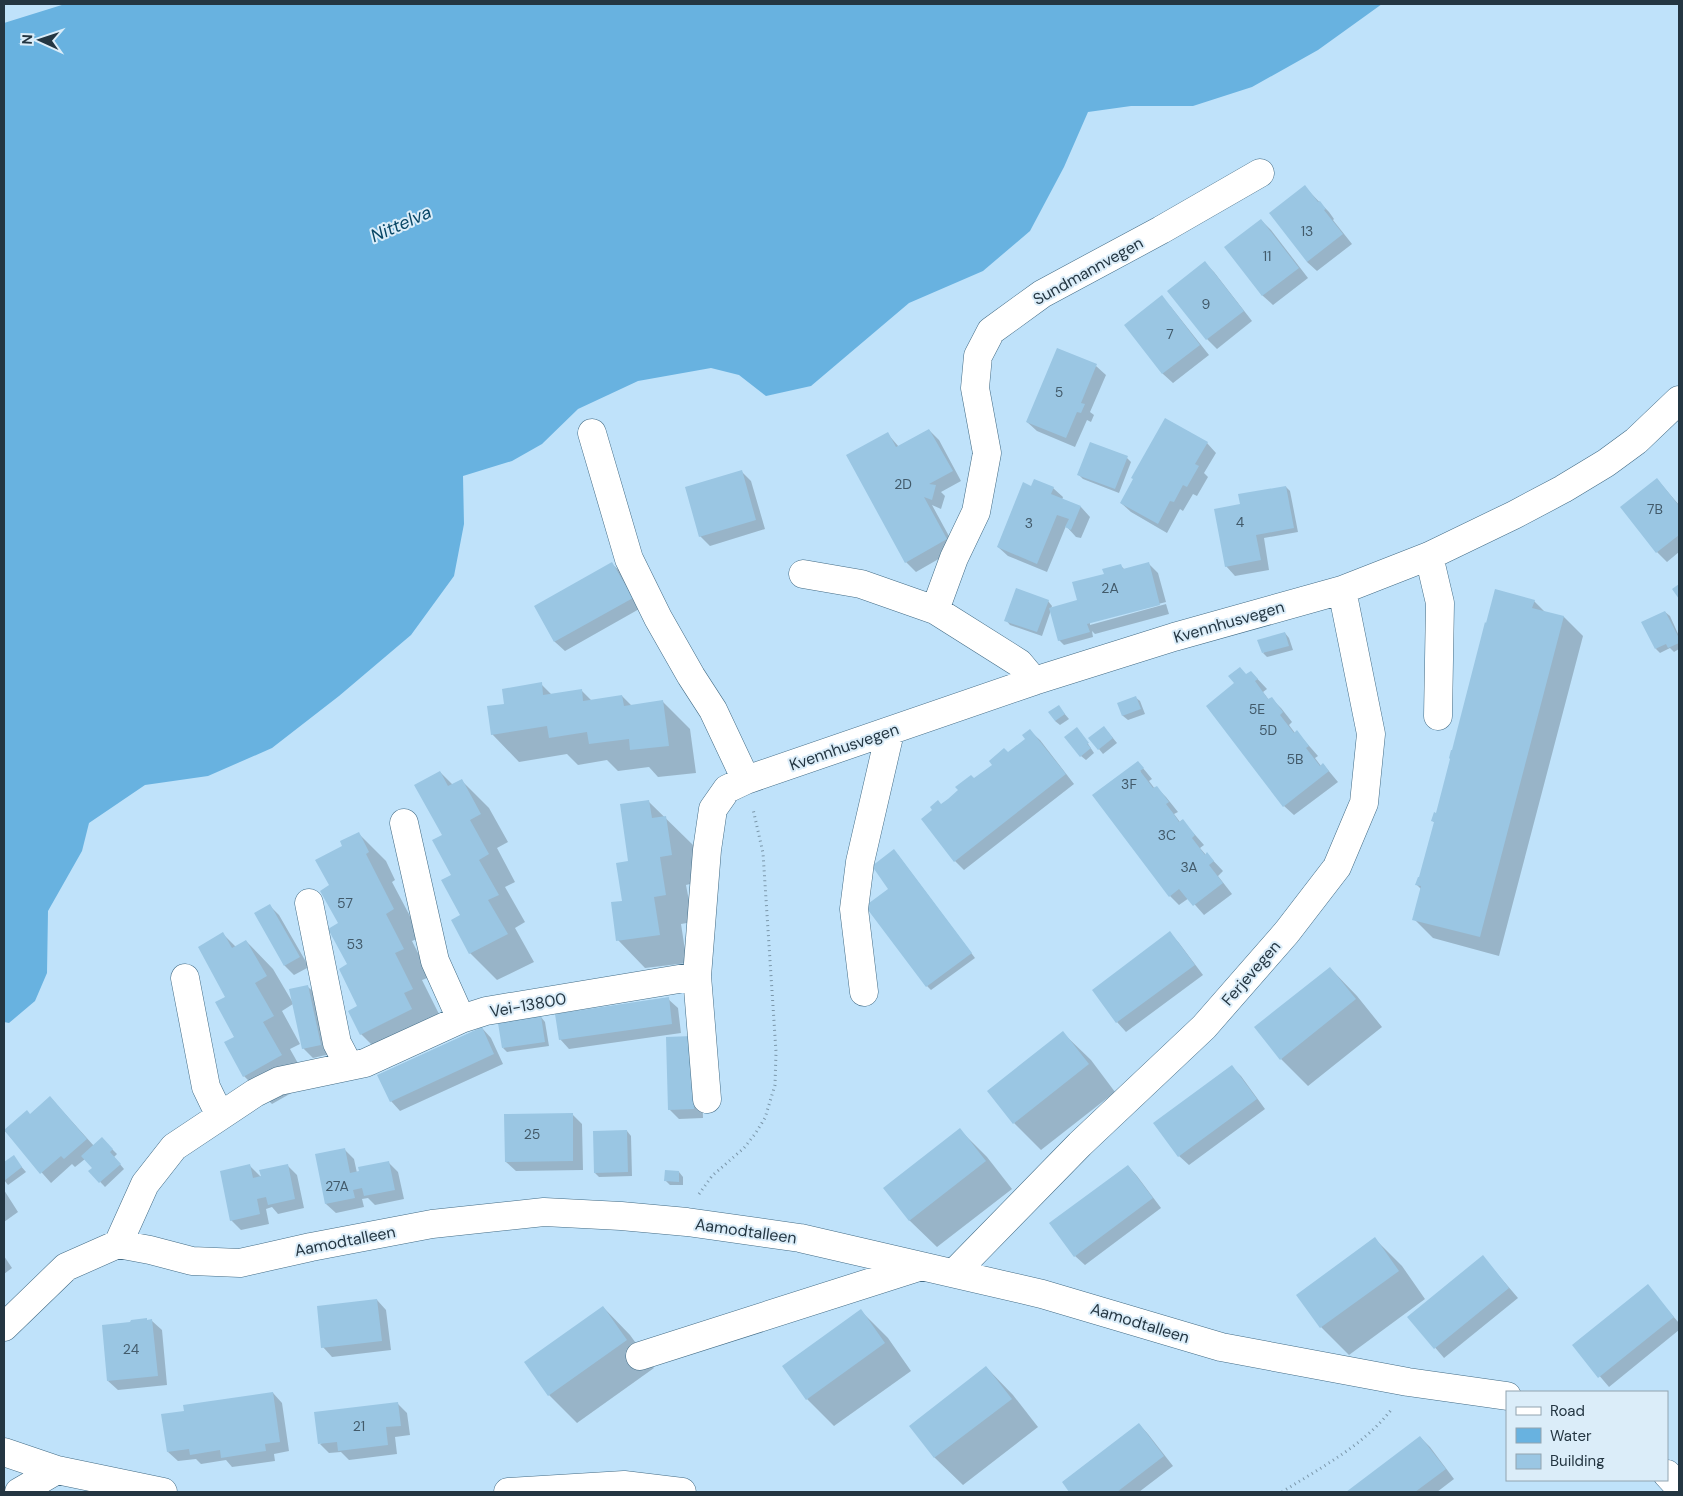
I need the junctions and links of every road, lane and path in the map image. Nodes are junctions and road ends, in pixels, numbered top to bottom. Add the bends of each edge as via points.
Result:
1 (1260, 173) dead end
2 (1679, 400) edge
3 (592, 433) dead end
4 (1428, 556) junction
5 (803, 574) dead end
6 (1342, 590) junction
7 (935, 610) junction
8 (1034, 681) junction
9 (1438, 716) dead end
10 (890, 732) junction
11 (746, 780) junction
12 (404, 823) dead end
13 (309, 904) dead end
14 (697, 976) junction
15 (185, 978) dead end
16 (864, 992) dead end
17 (460, 1019) junction
18 (349, 1066) junction
19 (707, 1099) dead end
20 (220, 1116) junction
21 (687, 1222) junction
22 (118, 1244) junction
23 (922, 1266) junction
24 (954, 1274) junction
25 (4, 1327) edge
26 (640, 1356) dead end
27 (1408, 1382) junction
28 (1506, 1396) edge
29 (4, 1452) edge
30 (57, 1470) junction
31 (1668, 1475) edge
32 (1679, 1487) edge
33 (19, 1492) edge
34 (163, 1492) edge
35 (508, 1492) edge
36 (682, 1492) edge
37 (1282, 1492) edge

1 - 7 street, Sundmannvegen via 1042,294 991,331 978,356 974,388 987,453 976,512 954,558
2 - 4 street, Kvennhusvegen via 1636,441 1606,463 1514,515
3 - 11 street via 629,559 663,626 713,710
4 - 6 street, Kvennhusvegen
4 - 9 street via 1440,603
5 - 7 street via 862,584
6 - 8 street, Kvennhusvegen via 1174,637
6 - 24 street, Ferjevegen via 1371,734 1364,803 1337,867 1287,932 1204,1027 1080,1144
7 - 8 street via 1019,663
8 - 10 street, Kvennhusvegen
10 - 11 street, Kvennhusvegen
10 - 16 street via 860,862 854,909
11 - 14 street via 727,789 713,809
11 - 21 path via 763,853 776,1052 775,1085 765,1118 755,1134 712,1176 694,1203
12 - 17 street via 435,961
13 - 18 street via 337,1043
14 - 17 street, Vei-13800 via 486,1011
14 - 19 street
15 - 20 street via 206,1087
17 - 18 street, Vei-13800 via 364,1063
18 - 20 street, Vei-13800 via 279,1082
20 - 22 street, Vei-13800 via 174,1147 145,1184
21 - 22 street, Aamodtalleen via 544,1212 432,1224 240,1263 192,1261
21 - 23 street, Aamodtalleen via 800,1238
22 - 25 street via 66,1267
23 - 24 street, Aamodtalleen
23 - 26 street
24 - 27 street, Aamodtalleen via 1042,1294 1221,1347
27 - 28 street, Aamodtalleen
27 - 37 path via 1400,1399 1383,1420 1355,1446
29 - 30 street
30 - 33 street
30 - 34 street
31 - 32 street
35 - 36 street via 624,1485

